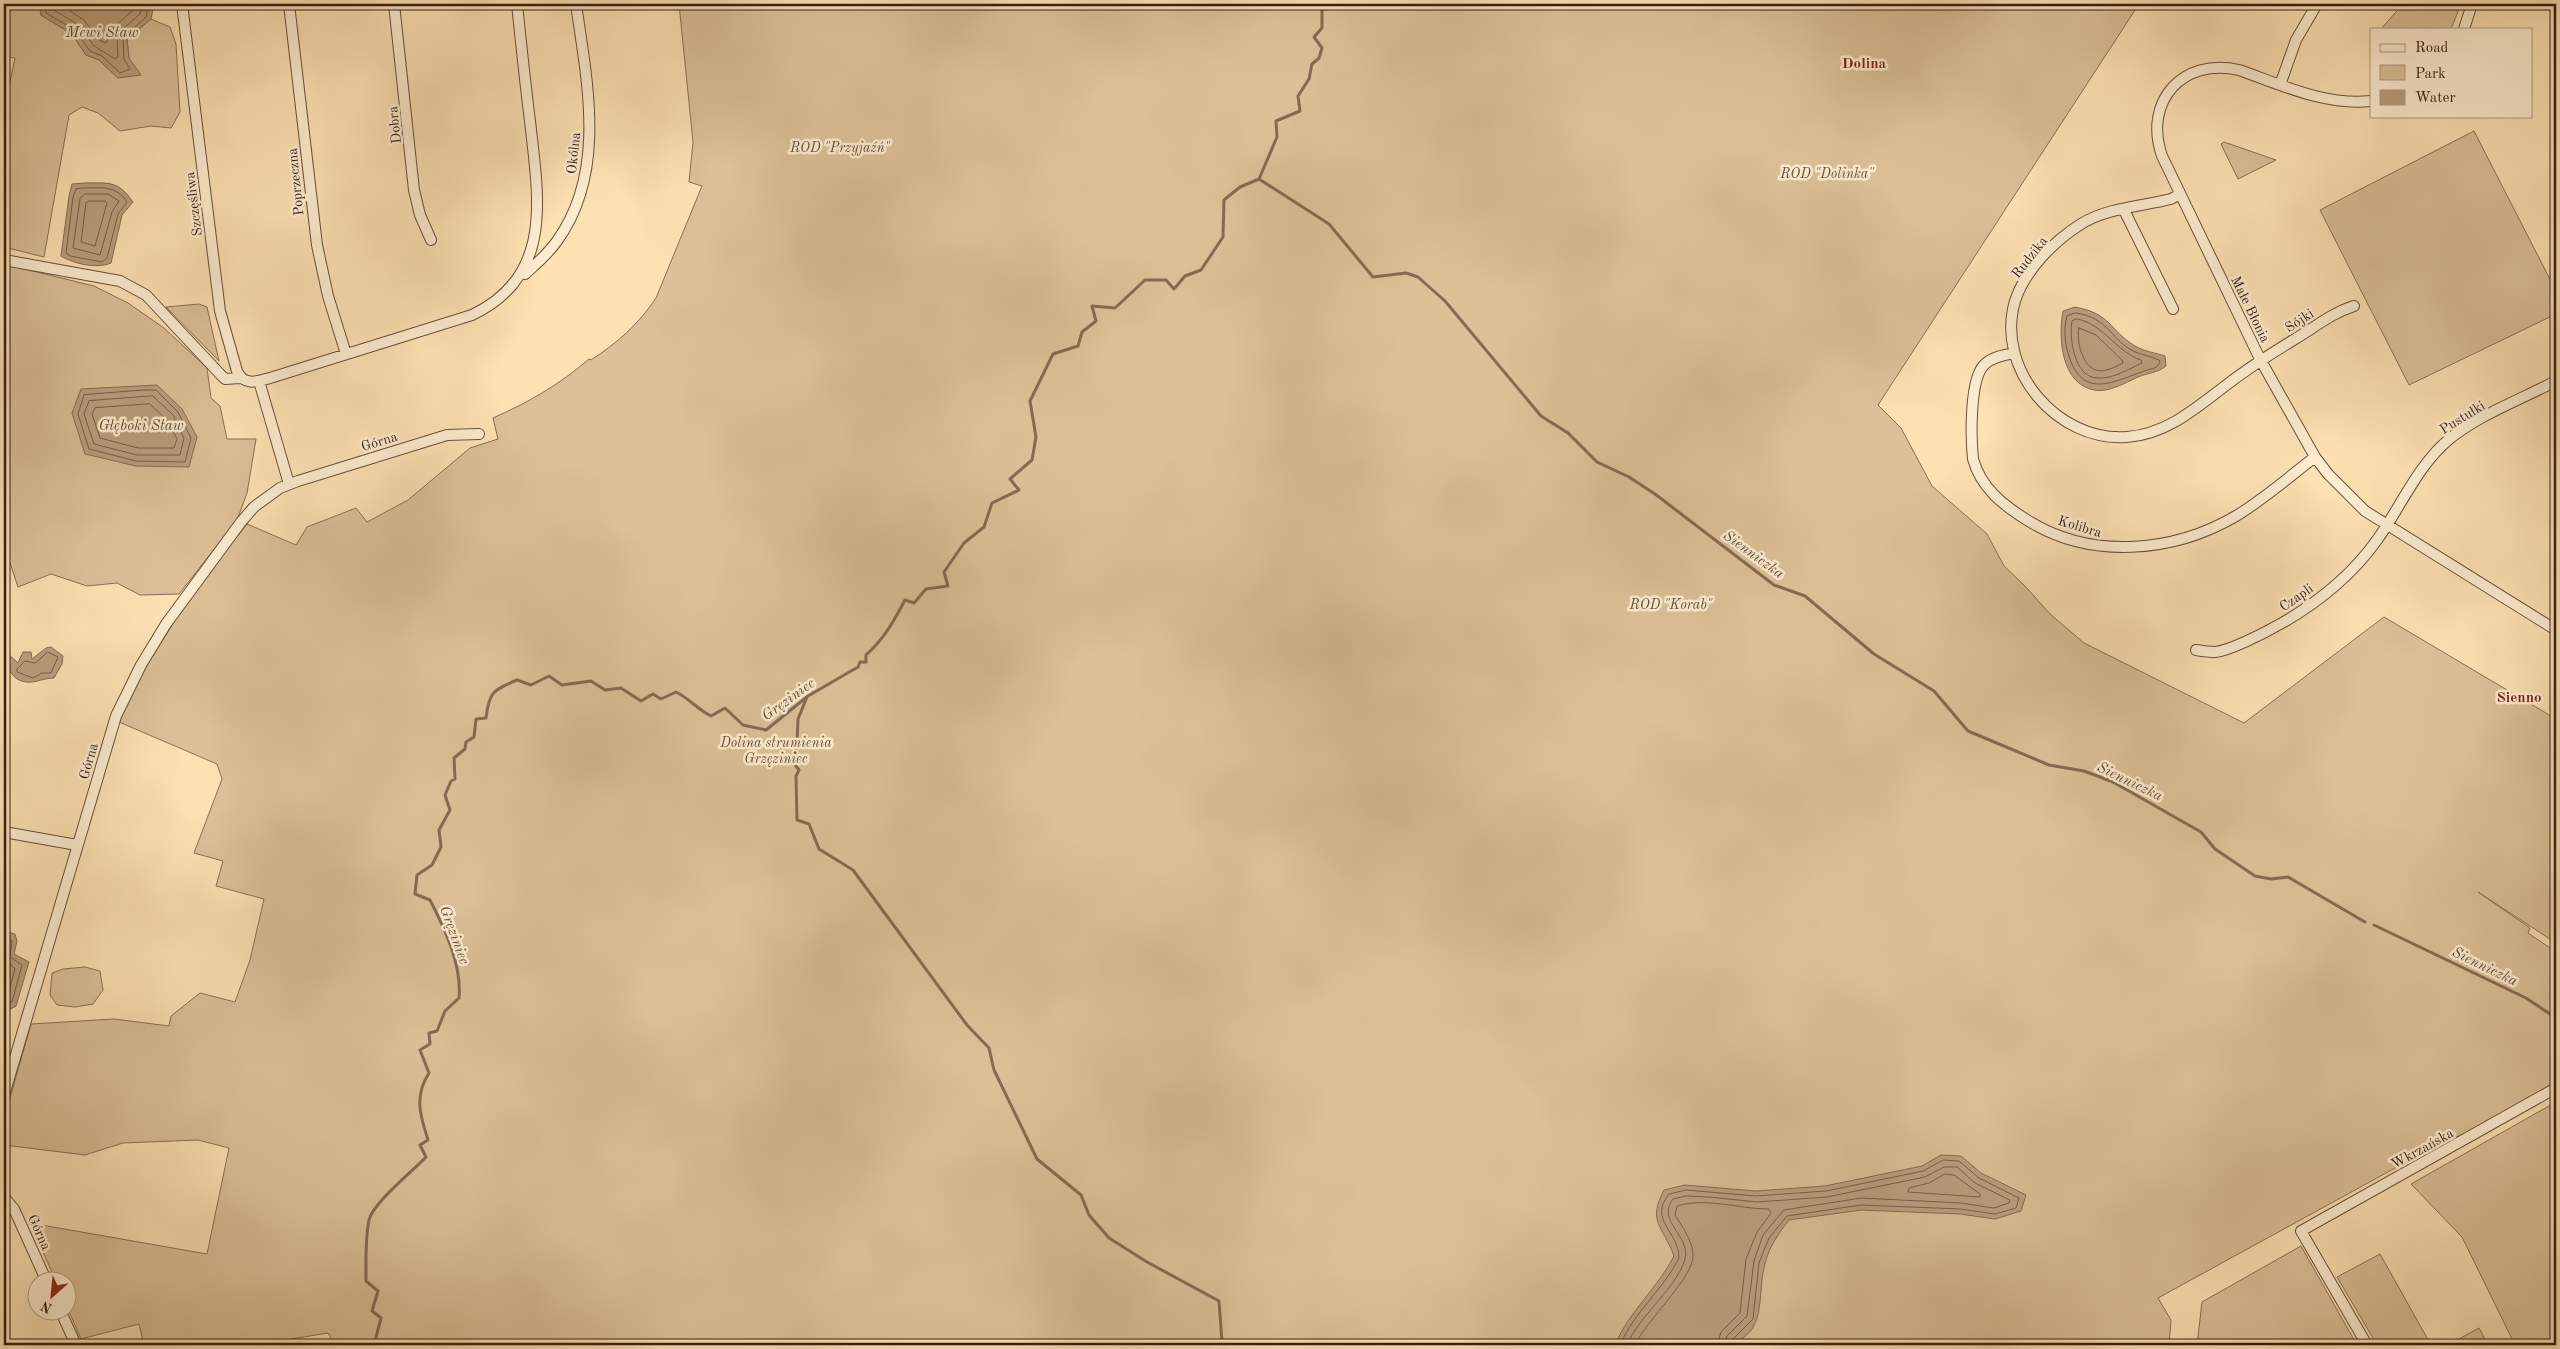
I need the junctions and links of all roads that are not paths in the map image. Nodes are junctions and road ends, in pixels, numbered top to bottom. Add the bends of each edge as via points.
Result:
1 (182, 4) edge
2 (289, 4) edge
3 (394, 4) edge
4 (517, 4) edge
5 (576, 4) edge
6 (2317, 4) edge
7 (2472, 4) edge
8 (2464, 28) edge
9 (2280, 85) junction
10 (2370, 101) edge
11 (2180, 194) junction
12 (2124, 210) junction
13 (431, 240) dead end
14 (4, 260) edge
15 (517, 282) junction
16 (2354, 306) dead end
17 (2173, 309) dead end
18 (2014, 352) junction
19 (346, 354) junction
20 (2260, 359) junction
21 (240, 378) junction
22 (259, 381) junction
23 (2556, 381) edge
24 (479, 434) dead end
25 (2315, 457) junction
26 (289, 484) junction
27 (2387, 525) junction
28 (2556, 630) edge
29 (2196, 650) dead end
30 (4, 832) edge
31 (77, 845) junction
32 (2556, 1088) edge
33 (4, 1095) edge
34 (4, 1197) edge
35 (42, 1272) edge
36 (66, 1322) edge
37 (76, 1345) edge
38 (2367, 1345) edge

1 - 21 street, Szczęśliwa via 220,311
2 - 19 street, Poprzeczna via 317,245
3 - 13 street, Dobra via 414,190
4 - 15 street, Okólna via 538,204 533,244
5 - 15 street, Okólna via 589,122 587,173 561,235
6 - 9 street via 2296,40
7 - 8 street
9 - 10 street, Małe Błonia via 2324,99
9 - 11 street, Małe Błonia via 2239,70 2215,67 2188,75 2173,87 2160,108 2157,136 2162,156
11 - 12 street, Rudzika via 2172,199
11 - 20 street, Małe Błonia
12 - 17 street
12 - 18 street, Rudzika via 2099,215 2082,223 2043,256 2023,283 2016,299 2012,325
14 - 21 street via 120,281 136,288 220,374 231,380
15 - 19 street, Okólna via 498,299 472,314
16 - 20 street, Sójki via 2338,311
18 - 20 street, Rudzika via 2032,390 2057,415 2098,435 2126,437 2165,429
18 - 25 street, Kolibra via 1990,360 1976,377 1973,459 1976,470 1997,498 2036,526 2060,536 2094,546 2132,548 2198,533 2236,516
19 - 22 street, Okólna
20 - 25 street, Małe Błonia
21 - 22 street
22 - 26 street
23 - 27 street, Pustułki via 2464,429 2446,442 2420,473
24 - 26 street, Górna via 447,435
25 - 27 street, Małe Błonia via 2346,494
26 - 31 street, Górna via 254,507 241,522 178,606 141,665 116,716
27 - 28 street, Małe Błonia
27 - 29 street, Czapli via 2346,576 2300,612 2235,646 2216,652
30 - 31 street
31 - 33 street, Górna
32 - 38 street, Wkrzańska via 2300,1231
34 - 35 street, Górna via 14,1209
36 - 37 street

